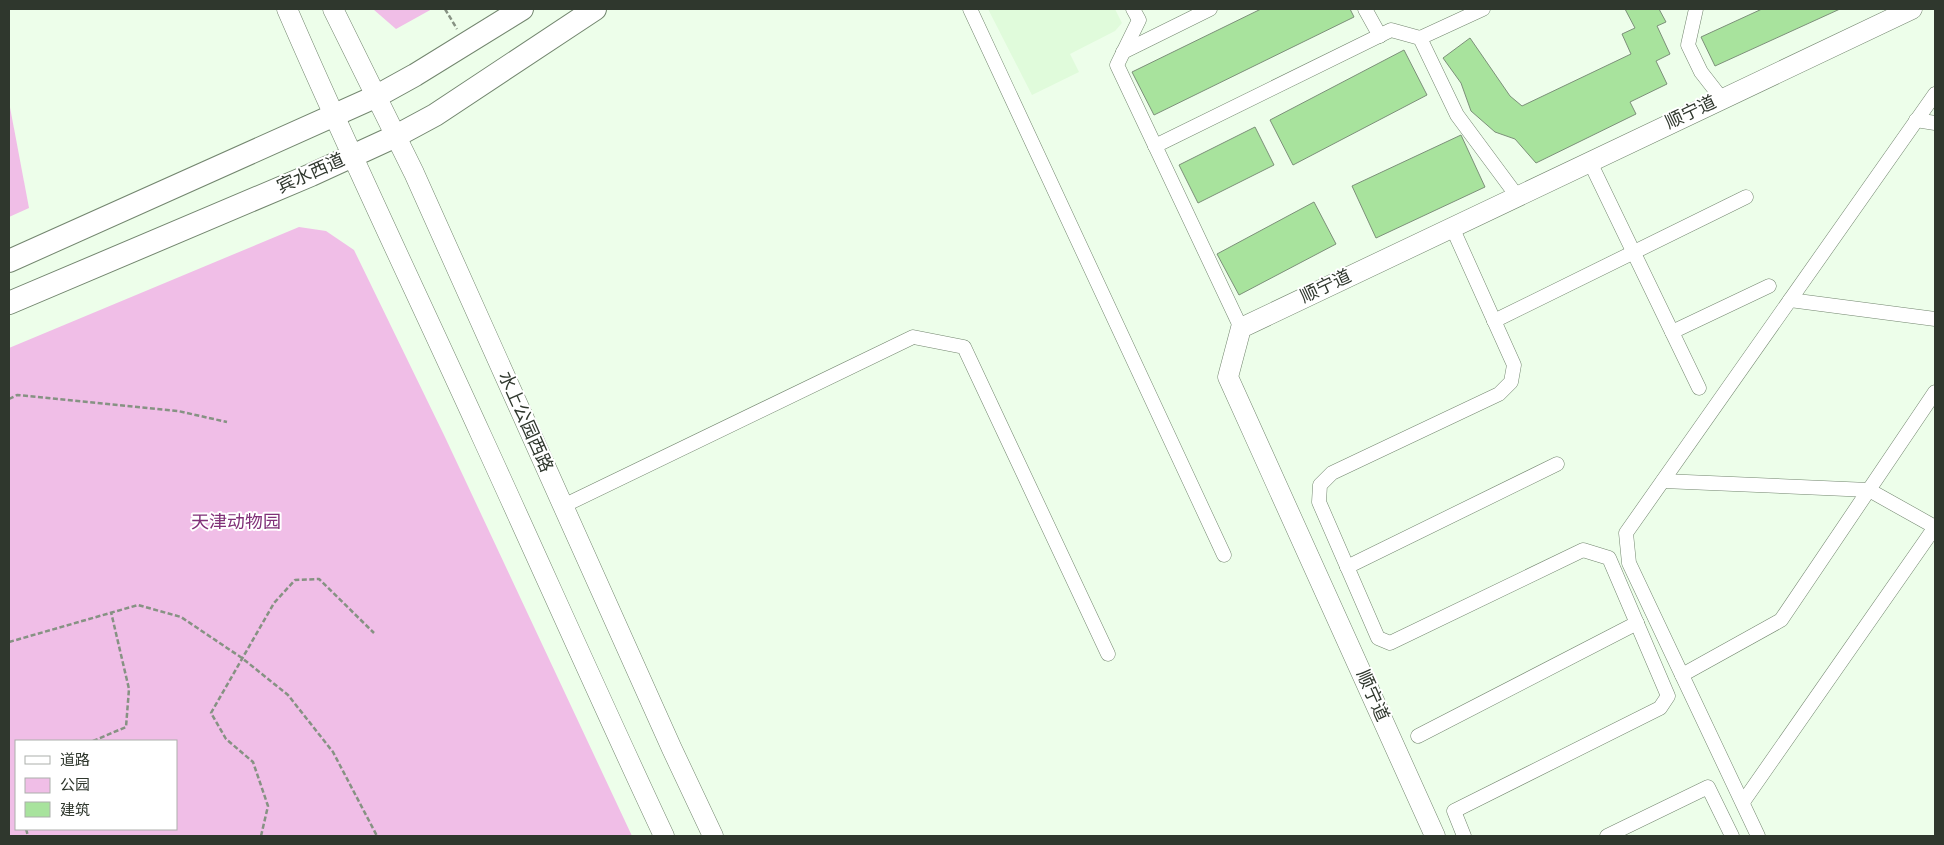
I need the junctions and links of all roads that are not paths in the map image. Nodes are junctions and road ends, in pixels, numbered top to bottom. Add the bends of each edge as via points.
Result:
1 (287, 9) edge
2 (333, 9) edge
3 (522, 9) edge
4 (595, 9) edge
5 (970, 9) edge
6 (1133, 9) edge
7 (1210, 9) edge
8 (1365, 9) edge
9 (1483, 9) edge
10 (1696, 9) edge
11 (1912, 9) edge
12 (1380, 36) junction
13 (1420, 38) junction
14 (1123, 52) junction
15 (1935, 94) edge
16 (377, 96) junction
17 (1722, 99) junction
18 (333, 116) junction
19 (1916, 120) junction
20 (1935, 123) edge
21 (396, 136) junction
22 (1155, 146) junction
23 (351, 157) junction
24 (1590, 162) junction
25 (1517, 196) junction
26 (1746, 197) dead end
27 (1452, 227) junction
28 (1634, 252) junction
29 (9, 261) edge
30 (1768, 286) dead end
31 (1790, 300) junction
32 (9, 303) edge
33 (1935, 319) edge
34 (1494, 321) junction
35 (1241, 328) junction
36 (1672, 332) junction
37 (1699, 388) dead end
38 (1935, 392) edge
39 (1556, 464) dead end
40 (1663, 481) junction
41 (1870, 490) junction
42 (563, 506) junction
43 (1935, 527) edge
44 (1224, 555) dead end
45 (1347, 567) junction
46 (1636, 623) junction
47 (1108, 654) dead end
48 (1682, 675) junction
49 (1418, 736) dead end
50 (1742, 802) junction
51 (664, 836) edge
52 (713, 836) edge
53 (1435, 836) edge
54 (1464, 836) edge
55 (1607, 836) edge
56 (1732, 836) edge
57 (1758, 836) edge

1 - 18 main road
2 - 16 main road, 水上公园西路
3 - 16 main road
4 - 21 main road, 宾水西道 via 435,115
5 - 44 street
6 - 14 street via 1139,20
7 - 14 street
8 - 12 street
9 - 13 street
10 - 17 street via 1688,45 1701,72
11 - 17 main road, 顺宁道
12 - 13 street via 1391,30
12 - 22 street
13 - 25 street via 1458,115
14 - 22 street via 1117,65
15 - 19 street
16 - 18 main road
16 - 21 main road, 水上公园西路
17 - 24 main road, 顺宁道
18 - 23 main road
18 - 29 main road
19 - 20 street
19 - 31 street
21 - 23 main road, 宾水西道
21 - 42 main road, 水上公园西路
22 - 35 street
23 - 32 main road, 宾水西道
23 - 51 main road
24 - 25 main road, 顺宁道
24 - 28 street
25 - 27 main road, 顺宁道
26 - 28 street
27 - 34 street
27 - 35 main road, 顺宁道
28 - 34 street
28 - 36 street
30 - 36 street
31 - 33 street
31 - 40 street
34 - 45 street via 1514,365 1511,382 1499,394 1332,473 1320,484 1318,502
35 - 53 main road, 顺宁道 via 1228,377
36 - 37 street
38 - 41 street
39 - 45 street
40 - 41 street
40 - 48 street via 1626,533 1629,563
41 - 43 street
41 - 48 street via 1781,620
42 - 47 street via 913,337 964,347
42 - 52 main road, 水上公园西路
43 - 50 street
45 - 46 street via 1378,638 1390,643 1584,550 1608,558
46 - 49 street
46 - 54 street via 1668,696 1660,708 1454,811
48 - 50 street
50 - 57 street
55 - 56 street via 1708,787

